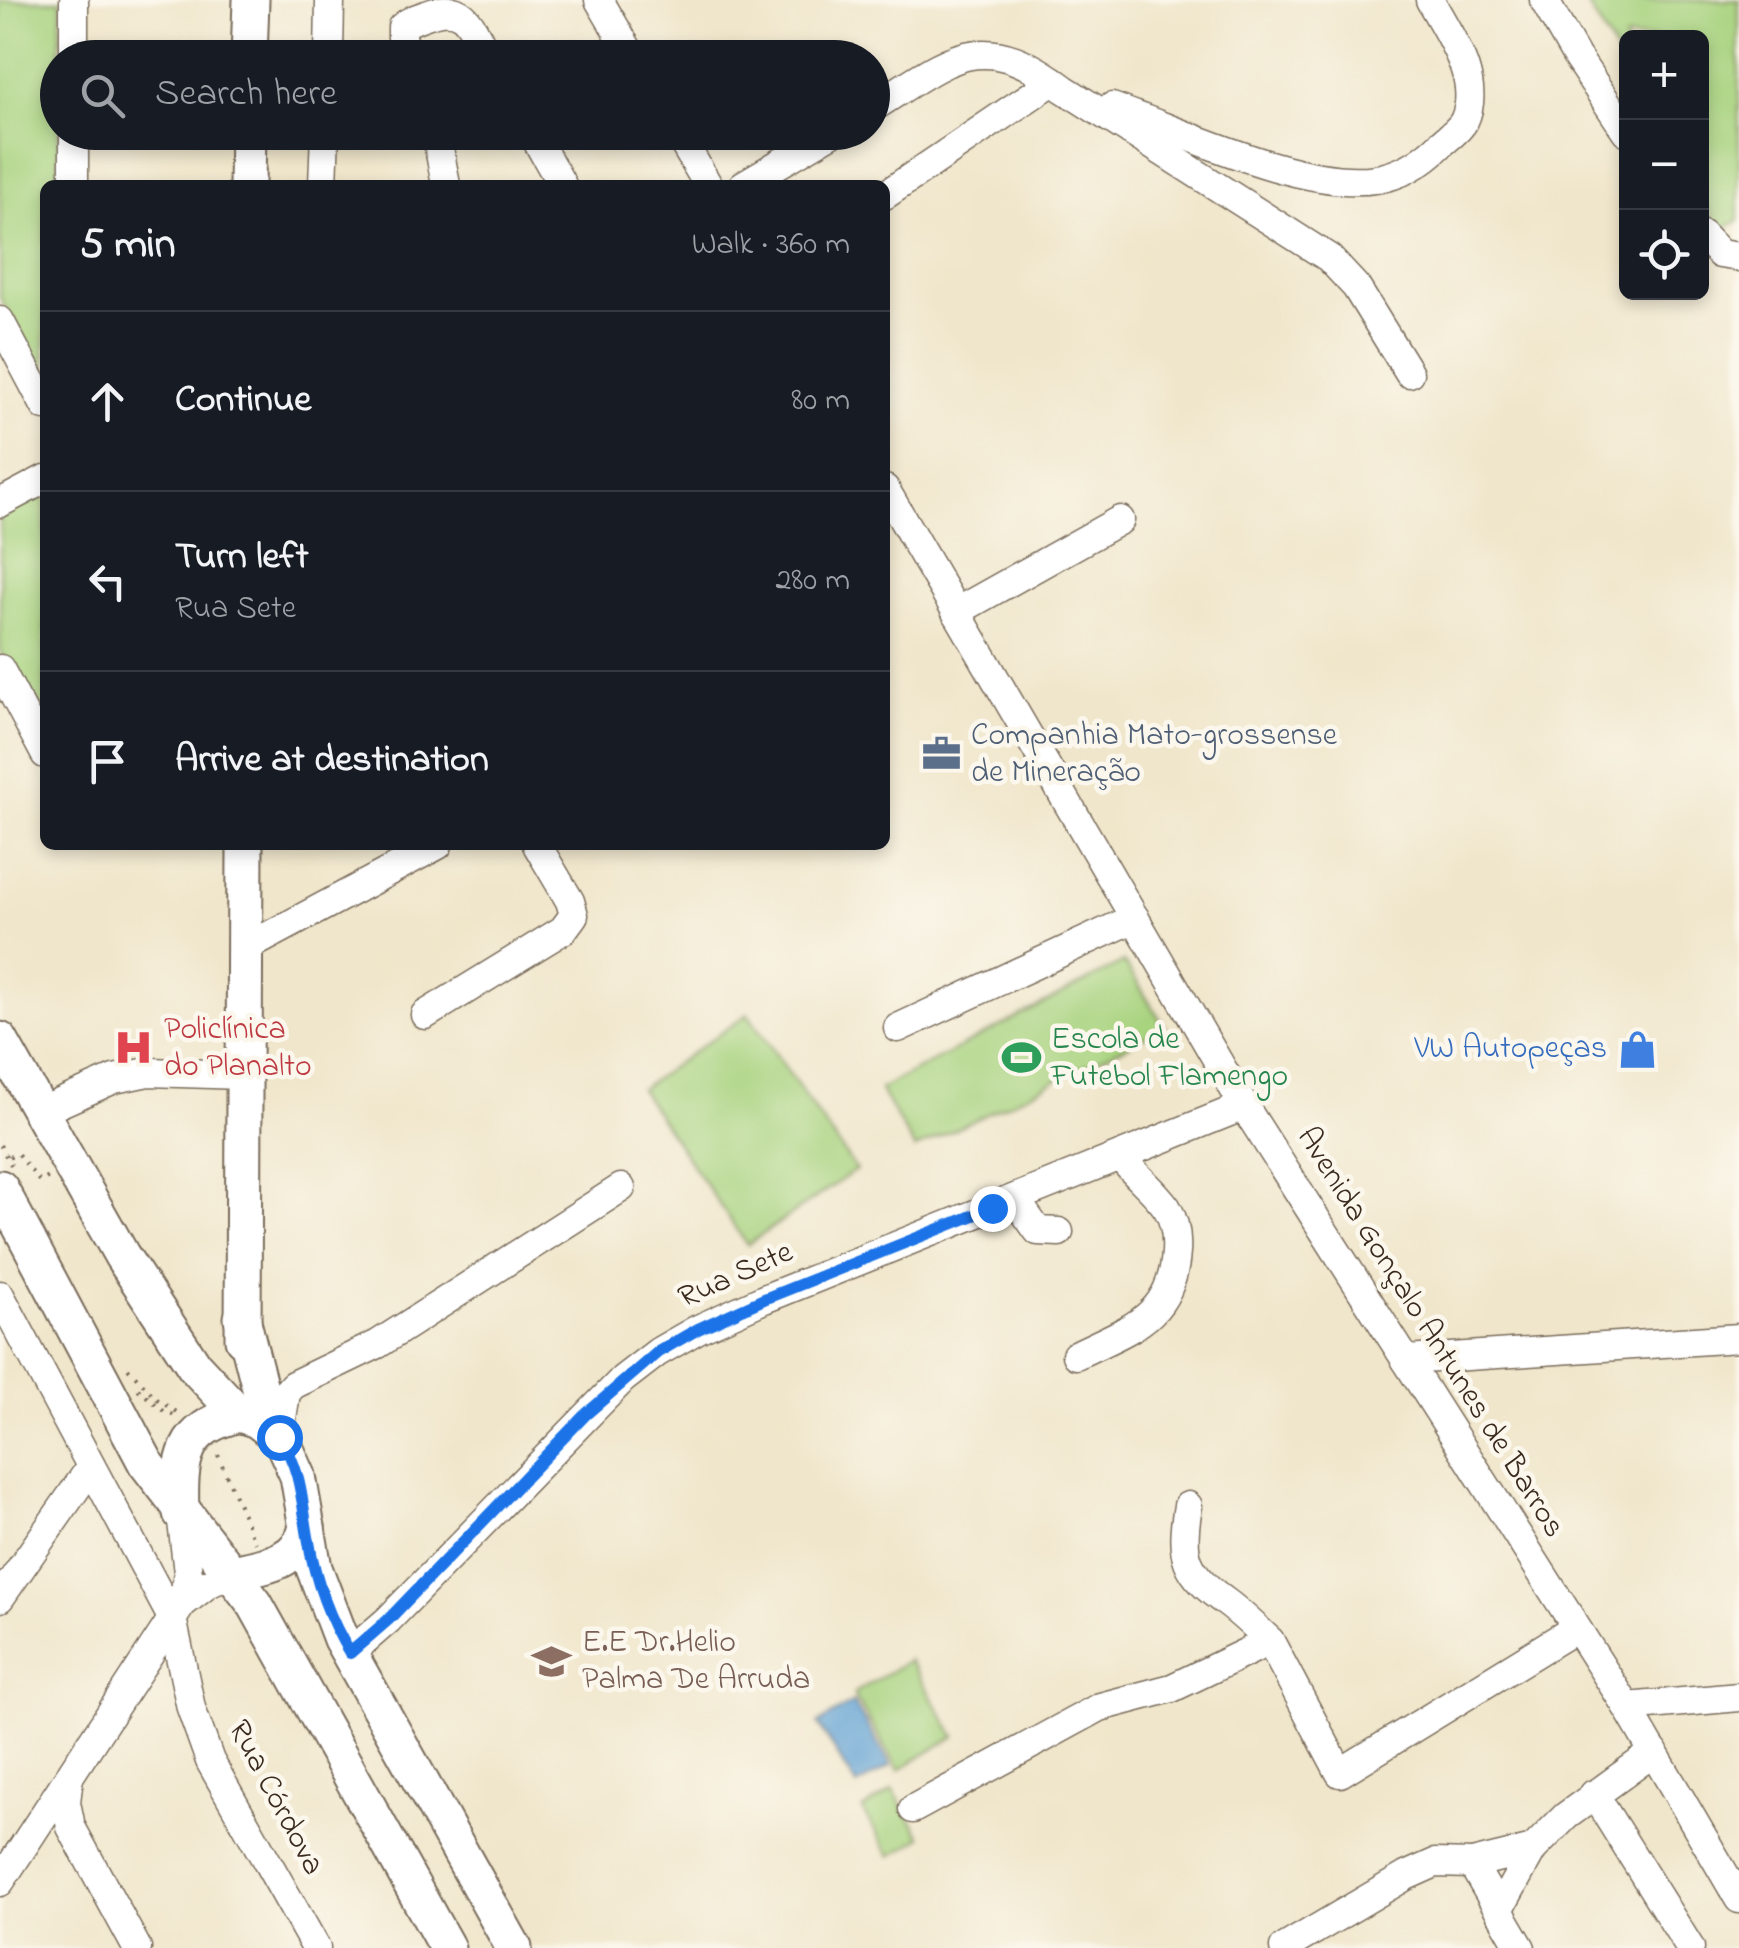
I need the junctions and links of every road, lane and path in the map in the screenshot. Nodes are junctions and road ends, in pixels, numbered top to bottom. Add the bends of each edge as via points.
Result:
1 (74, 0) edge
2 (250, 0) edge
3 (330, 0) edge
4 (599, 0) edge
5 (1430, 0) edge
6 (1544, 0) edge
7 (74, 40) edge
8 (250, 40) edge
9 (329, 40) edge
10 (403, 40) edge
11 (478, 40) edge
12 (622, 40) edge
13 (1058, 85) junction
14 (890, 97) edge
15 (1619, 120) edge
16 (74, 150) edge
17 (248, 150) edge
18 (324, 150) edge
19 (439, 150) edge
20 (542, 150) edge
21 (687, 150) edge
22 (802, 150) edge
23 (74, 180) edge
24 (247, 180) edge
25 (323, 180) edge
26 (445, 180) edge
27 (559, 180) edge
28 (705, 180) edge
29 (751, 180) edge
30 (890, 192) edge
31 (1709, 242) edge
32 (1739, 258) edge
33 (0, 321) edge
34 (1409, 373) dead end
35 (40, 397) edge
36 (40, 482) edge
37 (890, 499) edge
38 (0, 503) edge
39 (1120, 520) dead end
40 (956, 612) junction
41 (0, 669) edge
42 (40, 745) edge
43 (244, 850) edge
44 (429, 850) edge
45 (541, 850) edge
46 (1135, 918) junction
47 (244, 949) junction
48 (425, 1015) dead end
49 (898, 1028) dead end
50 (0, 1040) edge
51 (243, 1075) junction
52 (1244, 1106) junction
53 (40, 1112) junction
54 (1120, 1156) junction
55 (0, 1162) edge
56 (70, 1164) junction
57 (0, 1188) edge
58 (621, 1188) dead end
59 (1015, 1199) junction
60 (1059, 1232) dead end
61 (2, 1305) edge
62 (242, 1318) junction
63 (1739, 1338) edge
64 (1076, 1355) dead end
65 (1406, 1360) junction
66 (242, 1415) junction
67 (206, 1425) junction
68 (279, 1437) junction
69 (91, 1467) junction
70 (1188, 1506) dead end
71 (181, 1512) junction
72 (307, 1527) junction
73 (248, 1570) junction
74 (0, 1598) edge
75 (177, 1611) junction
76 (1576, 1628) junction
77 (1270, 1640) junction
78 (350, 1653) junction
79 (1739, 1696) edge
80 (1627, 1707) junction
81 (1654, 1752) junction
82 (70, 1775) junction
83 (1594, 1794) junction
84 (913, 1809) dead end
85 (40, 1821) junction
86 (71, 1827) junction
87 (1533, 1849) junction
88 (1472, 1864) junction
89 (0, 1882) edge
90 (1739, 1899) edge
91 (1499, 1910) junction
92 (131, 1941) edge
93 (316, 1948) edge
94 (447, 1948) edge
95 (514, 1948) edge
96 (1284, 1948) edge
97 (1520, 1948) edge
98 (1690, 1948) edge

1 - 7 street
2 - 8 main road
3 - 9 street
4 - 12 street
5 - 13 street via 1460,54 1470,90 1464,122 1408,170 1376,179 1288,170
6 - 15 street
10 - 11 street via 402,26 447,8 458,10
13 - 14 street via 1015,58 978,53 936,68
13 - 30 street
13 - 34 street via 1329,258 1356,288
16 - 23 street
17 - 24 main road
18 - 25 street
19 - 26 street
20 - 27 street
21 - 28 street
22 - 29 street
31 - 32 street via 1720,254
33 - 35 street
36 - 38 street
37 - 40 street, Avenida Gonçalo Antunes de Barros
39 - 40 street
40 - 46 street, Avenida Gonçalo Antunes de Barros
41 - 42 street
43 - 47 main road
44 - 47 street
45 - 48 street via 574,916 563,930
46 - 49 street
46 - 52 street, Avenida Gonçalo Antunes de Barros
47 - 51 main road
50 - 53 main road
51 - 53 street via 148,1072
51 - 62 main road
52 - 54 street, Rua Sete
52 - 65 street, Avenida Gonçalo Antunes de Barros
53 - 56 main road
54 - 59 street, Rua Sete
54 - 64 street via 1174,1222 1174,1274 1144,1322
55 - 56 path via 17,1153 40,1182
56 - 66 main road via 203,1378
57 - 71 main road via 146,1463
58 - 68 street via 378,1344 292,1386
59 - 60 street via 1038,1231
59 - 78 street, Rua Sete via 764,1299 658,1352 585,1415
61 - 69 street
62 - 66 main road
62 - 68 main road
63 - 65 street
65 - 76 street, Avenida Gonçalo Antunes de Barros
66 - 67 main road
66 - 68 main road
67 - 71 main road via 185,1454
67 - 73 path
68 - 72 main road via 296,1468
69 - 74 street
69 - 75 street
70 - 77 street via 1188,1564 1209,1592
71 - 73 main road
71 - 75 street via 188,1573
72 - 73 main road via 293,1554
72 - 78 main road via 322,1590
73 - 75 street via 208,1584
73 - 94 main road via 254,1604
75 - 82 street
75 - 93 street, Rua Córdova via 191,1708 210,1762
76 - 77 street via 1340,1773
76 - 80 street, Avenida Gonçalo Antunes de Barros
77 - 84 street via 1172,1688 1100,1707
78 - 95 main road
79 - 80 street
80 - 81 street, Avenida Gonçalo Antunes de Barros
81 - 83 street
81 - 90 street, Avenida Gonçalo Antunes de Barros
82 - 85 street
82 - 86 street
83 - 87 street
83 - 98 street
85 - 86 street
85 - 89 street
86 - 92 street
87 - 88 street
87 - 91 street
88 - 91 street
88 - 96 street via 1435,1863
91 - 97 street

